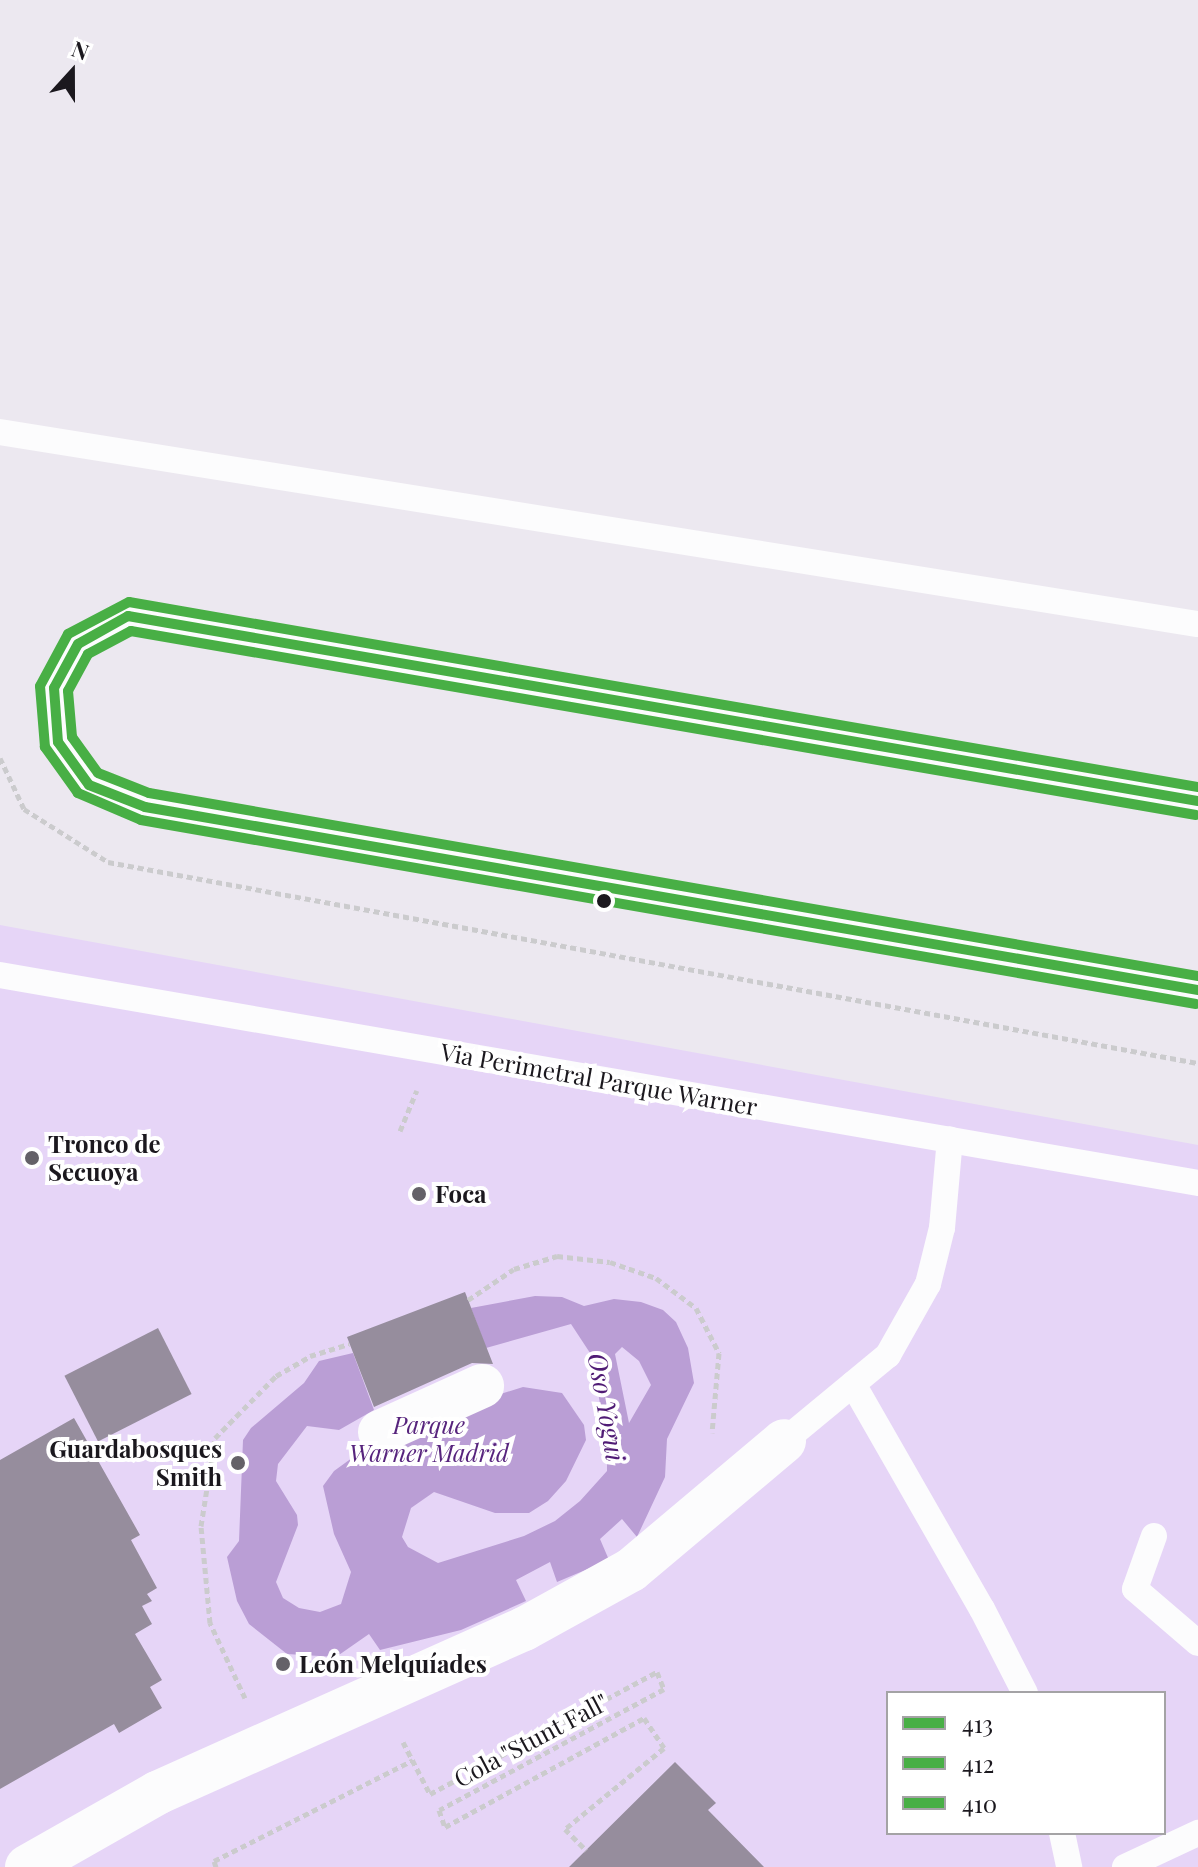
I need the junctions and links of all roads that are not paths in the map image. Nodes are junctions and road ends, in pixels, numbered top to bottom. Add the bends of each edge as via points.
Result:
1 (0, 432) edge
2 (1198, 624) edge
3 (1198, 801) edge
4 (0, 975) edge
5 (1198, 990) edge
6 (950, 1139) junction
7 (1198, 1183) edge
8 (853, 1384) junction
9 (482, 1386) dead end
10 (380, 1432) dead end
11 (784, 1441) joint
12 (1154, 1536) dead end
13 (1198, 1643) edge
14 (1024, 1691) edge
15 (1198, 1833) edge
16 (1062, 1835) edge
17 (27, 1867) edge
18 (1069, 1867) edge
19 (1125, 1867) edge

1 - 2 lane
3 - 5 lane via 128,616 78,644 54,688 58,742 89,785 145,807
4 - 6 lane, Via Perimetral Parque Warner
6 - 7 lane, Via Perimetral Parque Warner
6 - 8 lane via 942,1228 928,1284 888,1355
8 - 11 lane
8 - 14 lane
9 - 10 street
11 - 17 street via 631,1570 537,1622 157,1793
12 - 13 lane via 1135,1589
15 - 19 lane
16 - 18 lane

